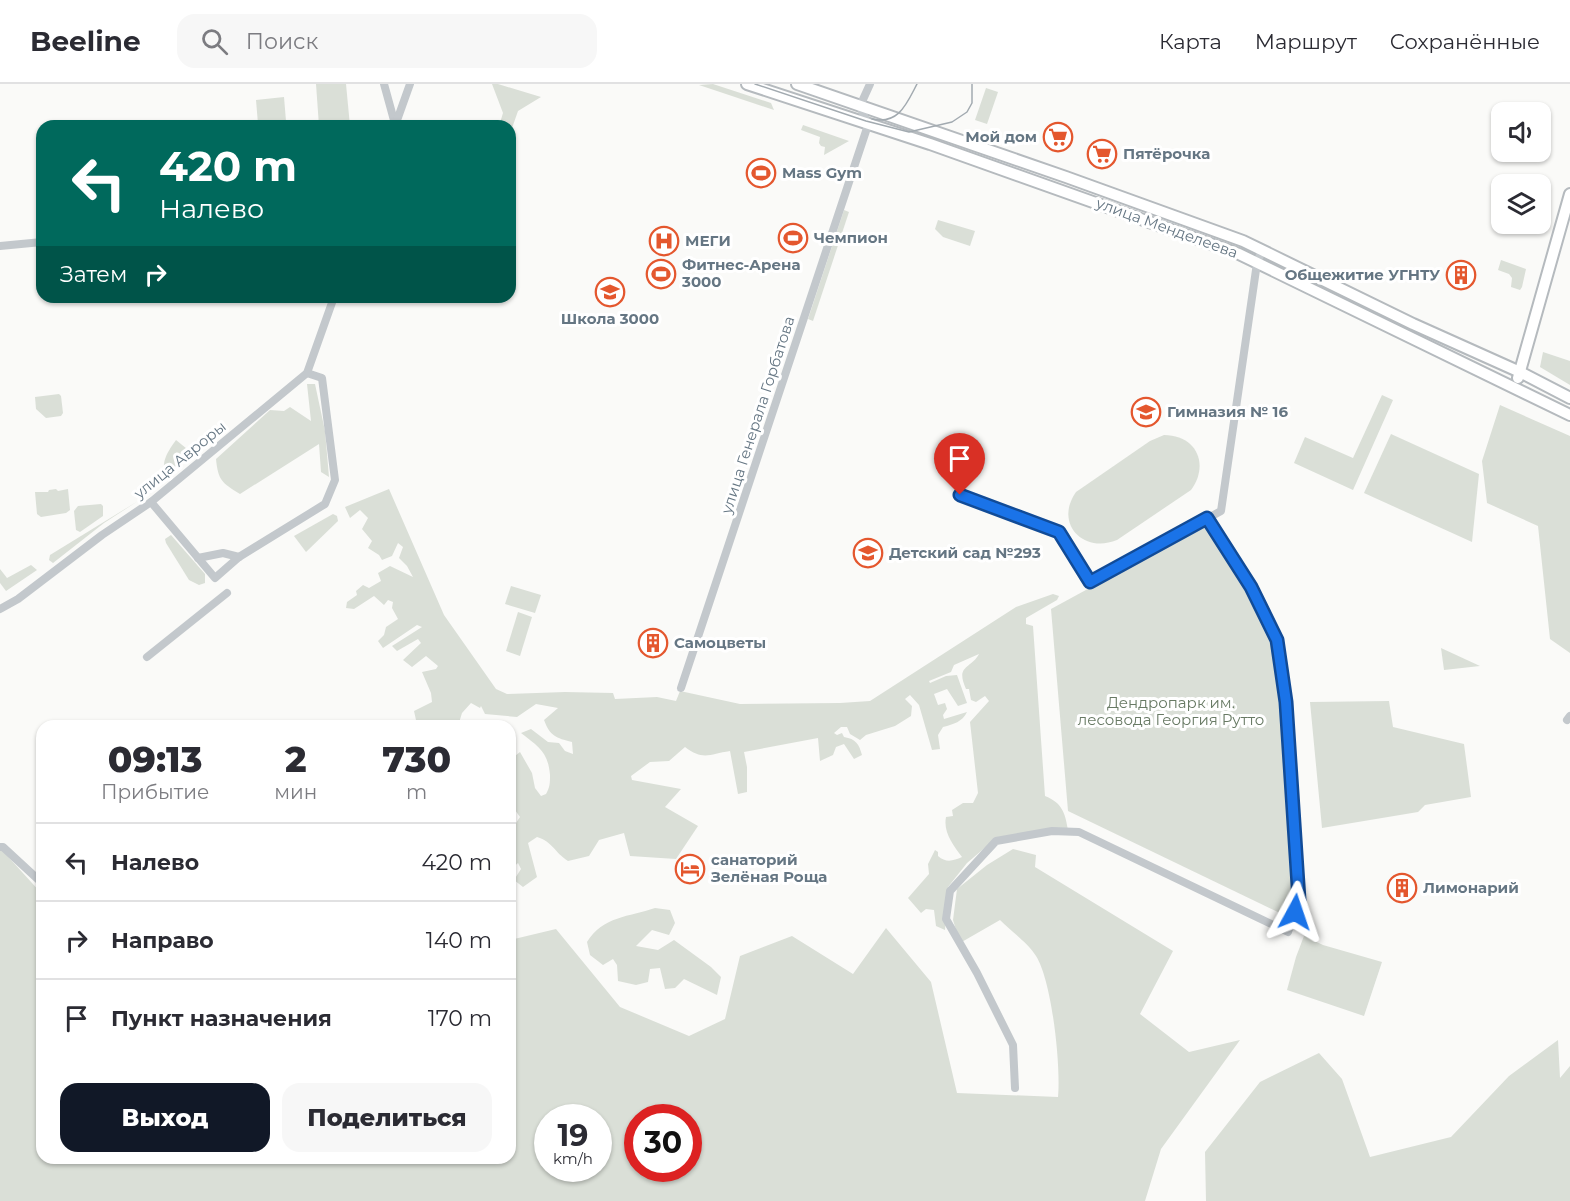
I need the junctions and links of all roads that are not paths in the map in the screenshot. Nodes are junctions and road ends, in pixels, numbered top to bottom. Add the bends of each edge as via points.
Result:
1 (384, 84) edge
2 (410, 84) edge
3 (747, 84) edge
4 (797, 84) edge
5 (870, 84) edge
6 (860, 105) junction
7 (393, 120) edge
8 (397, 120) edge
9 (868, 125) junction
10 (1570, 194) edge
11 (36, 243) edge
12 (0, 246) edge
13 (1262, 250) junction
14 (1257, 263) junction
15 (329, 303) edge
16 (1520, 372) junction
17 (307, 373) junction
18 (1516, 387) junction
19 (1570, 398) edge
20 (1570, 415) edge
21 (960, 495) dead end
22 (151, 502) junction
23 (1207, 518) junction
24 (239, 557) junction
25 (198, 558) junction
26 (227, 593) dead end
27 (0, 609) edge
28 (147, 657) dead end
29 (681, 688) dead end
30 (0, 847) edge
31 (36, 877) edge
32 (1015, 1088) dead end

1 - 7 street
2 - 8 street
3 - 9 main road, улица Менделеева
4 - 6 main road, улица Менделеева
5 - 6 street
6 - 9 street
6 - 13 main road, улица Менделеева
9 - 14 main road, улица Менделеева via 1077,195
9 - 29 street, улица Генерала Горбатова
10 - 16 main road
11 - 12 street
13 - 14 street
13 - 16 main road, улица Менделеева
14 - 18 main road, улица Менделеева
14 - 23 street via 1221,511
15 - 17 street
16 - 18 main road
16 - 19 main road, улица Менделеева
17 - 22 street, улица Авроры
17 - 24 street via 322,378 335,480 325,504
18 - 20 main road, улица Менделеева
21 - 23 street via 1059,532 1090,582
22 - 25 street
22 - 27 street, улица Авроры
23 - 32 street via 1251,587 1277,640 1286,702 1299,900 1294,917 1288,932 1079,832 1052,831 996,841 950,891 946,919 1013,1045
24 - 25 street via 223,554
24 - 25 street via 214,578
26 - 28 street
30 - 31 street

